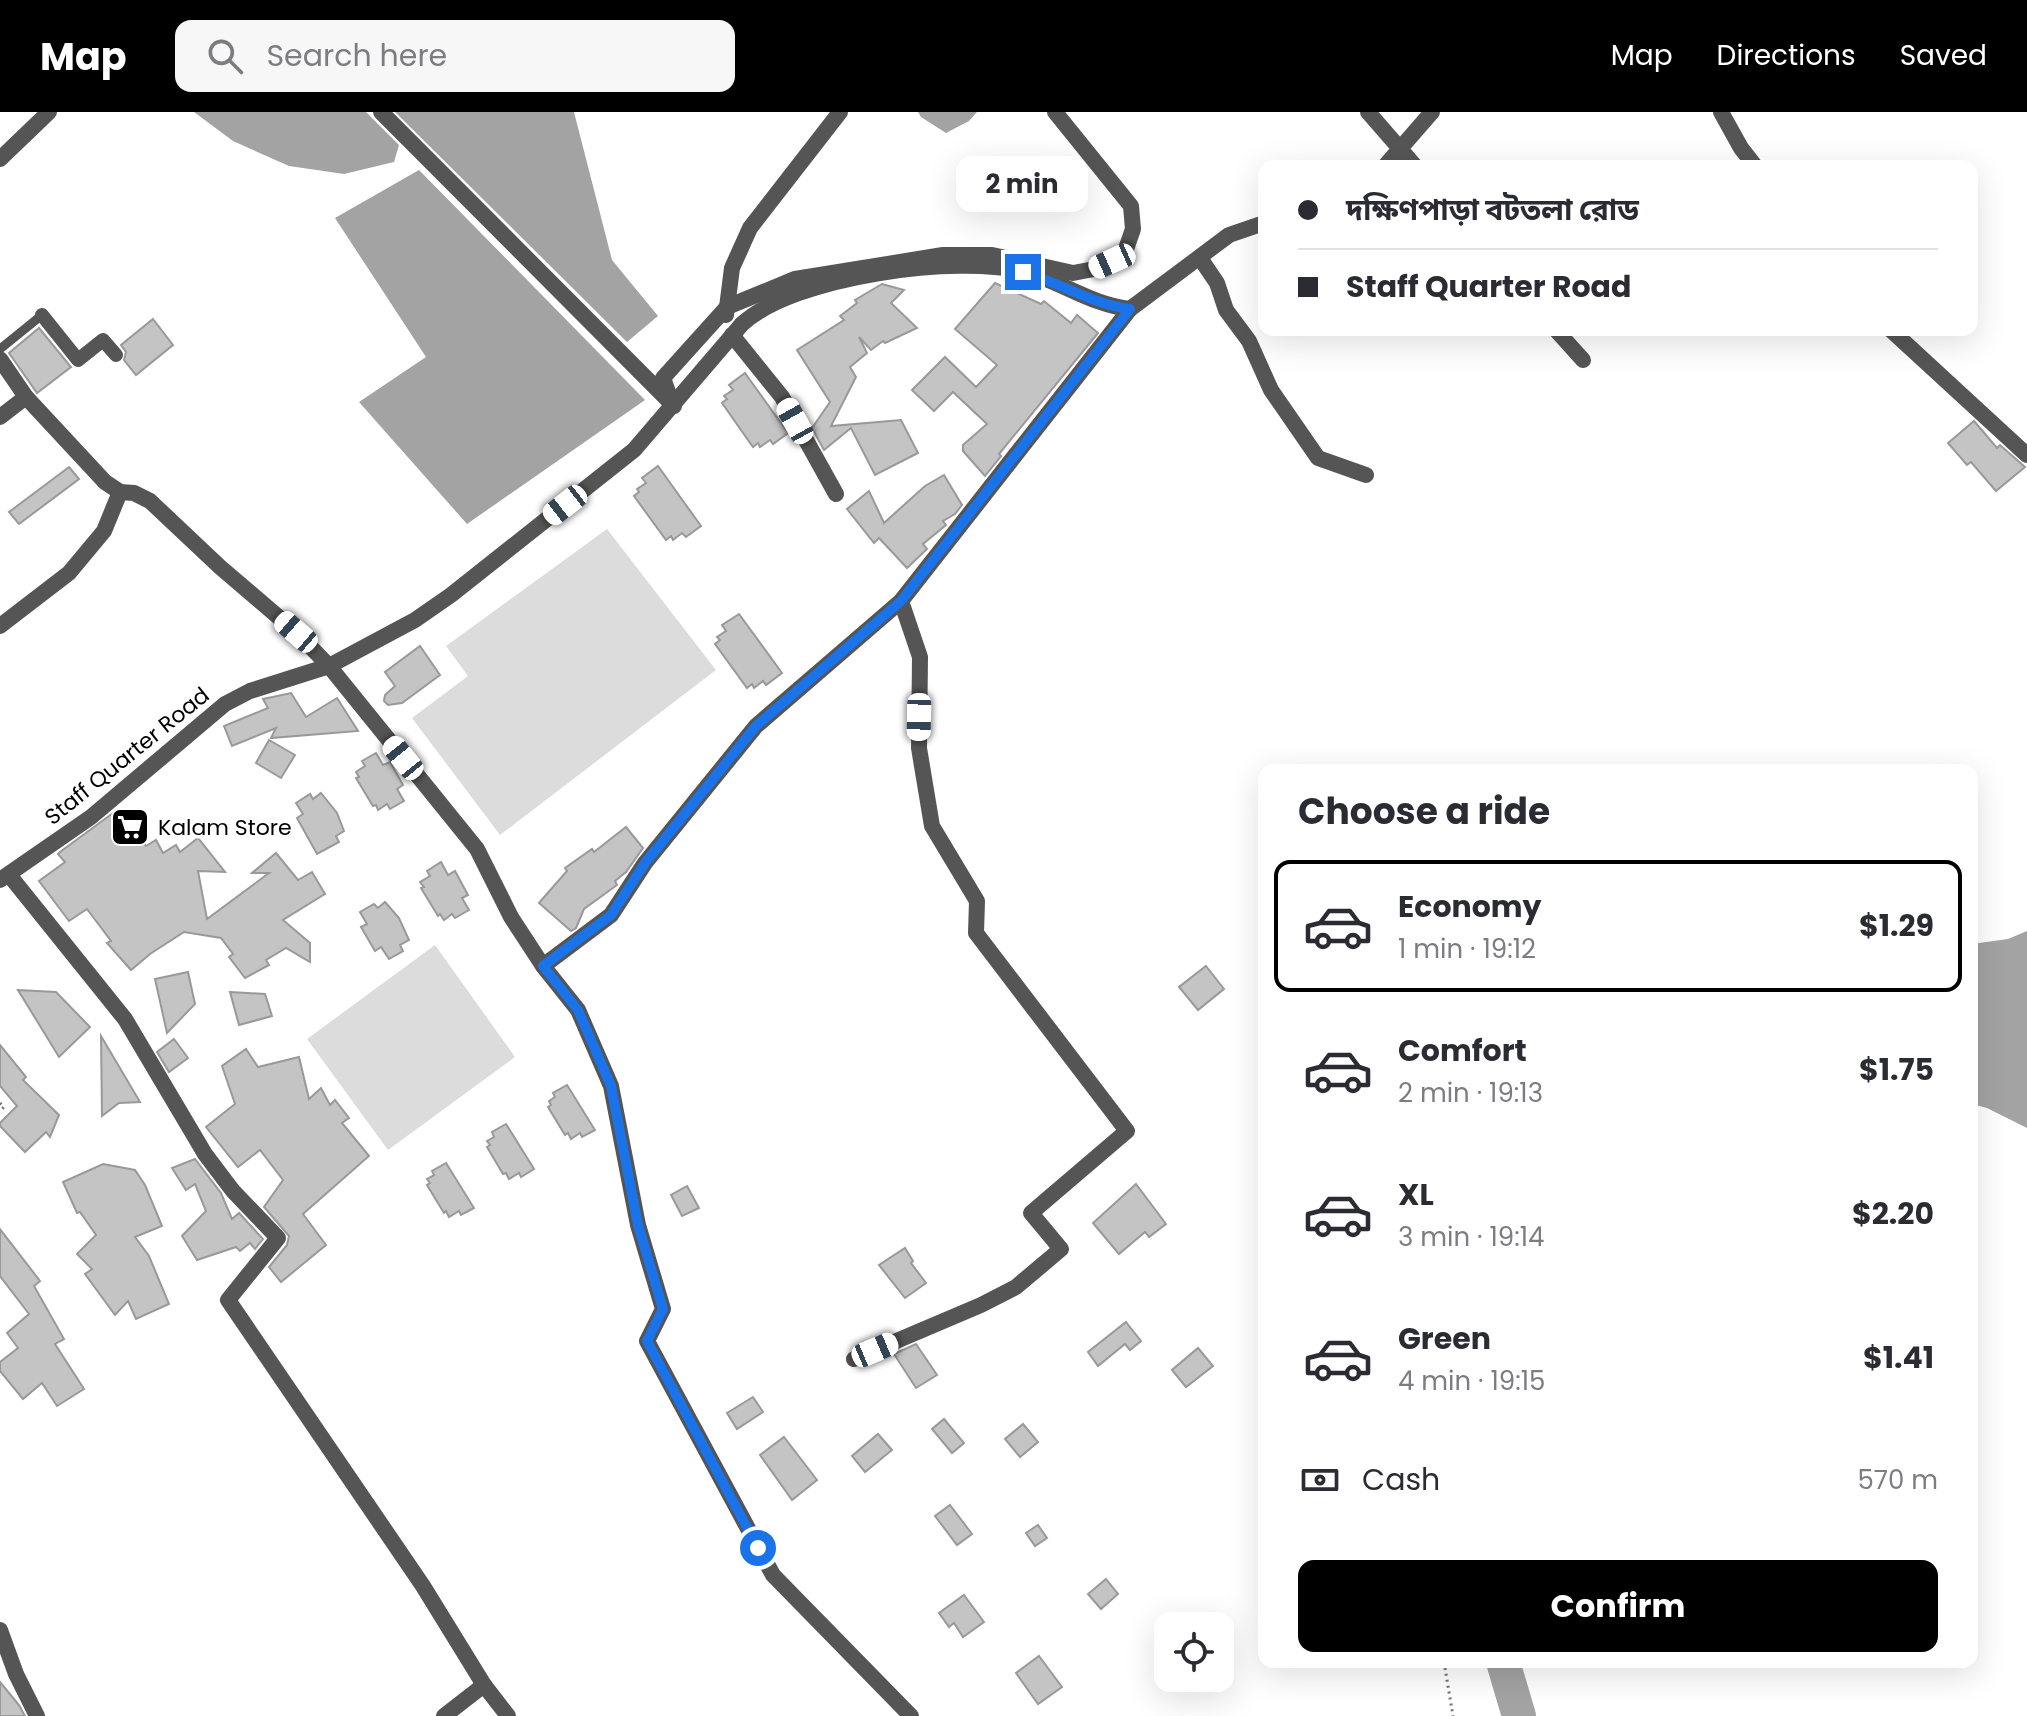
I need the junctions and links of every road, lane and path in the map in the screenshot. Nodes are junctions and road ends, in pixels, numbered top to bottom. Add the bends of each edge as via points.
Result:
1 (49, 112) edge
2 (381, 112) edge
3 (840, 112) edge
4 (1055, 112) edge
5 (1368, 112) edge
6 (1432, 112) edge
7 (1721, 112) edge
8 (1398, 148) junction
9 (0, 159) edge
10 (1389, 160) edge
11 (1409, 160) edge
12 (1750, 160) edge
13 (1258, 225) edge
14 (1200, 258) junction
15 (1130, 309) junction
16 (726, 312) junction
17 (42, 315) joint
18 (732, 335) junction
19 (1561, 336) edge
20 (1898, 336) edge
21 (0, 349) edge
22 (116, 355) dead end
23 (0, 359) edge
24 (1583, 360) dead end
25 (26, 397) junction
26 (674, 406) junction
27 (0, 417) edge
28 (2027, 455) edge
29 (1366, 475) dead end
30 (120, 492) junction
31 (836, 494) dead end
32 (901, 601) junction
33 (0, 626) edge
34 (329, 666) junction
35 (5, 878) edge
36 (543, 966) junction
37 (0, 1103) edge
38 (0, 1111) edge
39 (854, 1359) dead end
40 (0, 1630) edge
41 (1445, 1668) edge
42 (484, 1685) junction
43 (37, 1716) edge
44 (444, 1716) edge
45 (508, 1716) edge
46 (911, 1716) edge
47 (1453, 1716) edge

1 - 9 street
2 - 26 street
3 - 16 street via 750,228 732,268
4 - 16 street via 1131,206 1133,229 1125,252 1112,261 1073,273 992,255 943,255 795,279
5 - 8 street
6 - 8 street
7 - 12 street
8 - 10 street
8 - 11 street
13 - 14 street via 1229,235
14 - 15 street
14 - 29 street via 1271,390 1318,458
15 - 18 street, Staff Quarter Road via 1093,301 1023,272 985,265 931,267 831,283 760,309
15 - 32 street
16 - 26 street via 663,378
17 - 21 lane
17 - 22 street via 78,360 103,340
18 - 26 street, Staff Quarter Road
18 - 31 street via 782,397
19 - 24 street
20 - 28 street
23 - 25 street
25 - 27 street
25 - 30 street
26 - 34 street, Staff Quarter Road via 634,450 451,595
30 - 33 street via 104,531 69,573
30 - 34 street via 150,501
32 - 36 street via 756,726 645,863 611,915
32 - 39 street via 920,657 919,748 932,826 977,901 976,933 1127,1131 1031,1213 1061,1249 1016,1287
34 - 35 street, Staff Quarter Road via 225,704 91,817
34 - 36 street via 477,849
35 - 42 street via 125,1019 205,1154 278,1238 228,1300 423,1586
36 - 46 street via 578,1010 611,1086 638,1225 663,1309 647,1341 773,1575
37 - 38 path
40 - 43 street
41 - 47 path
42 - 44 street
42 - 45 street

